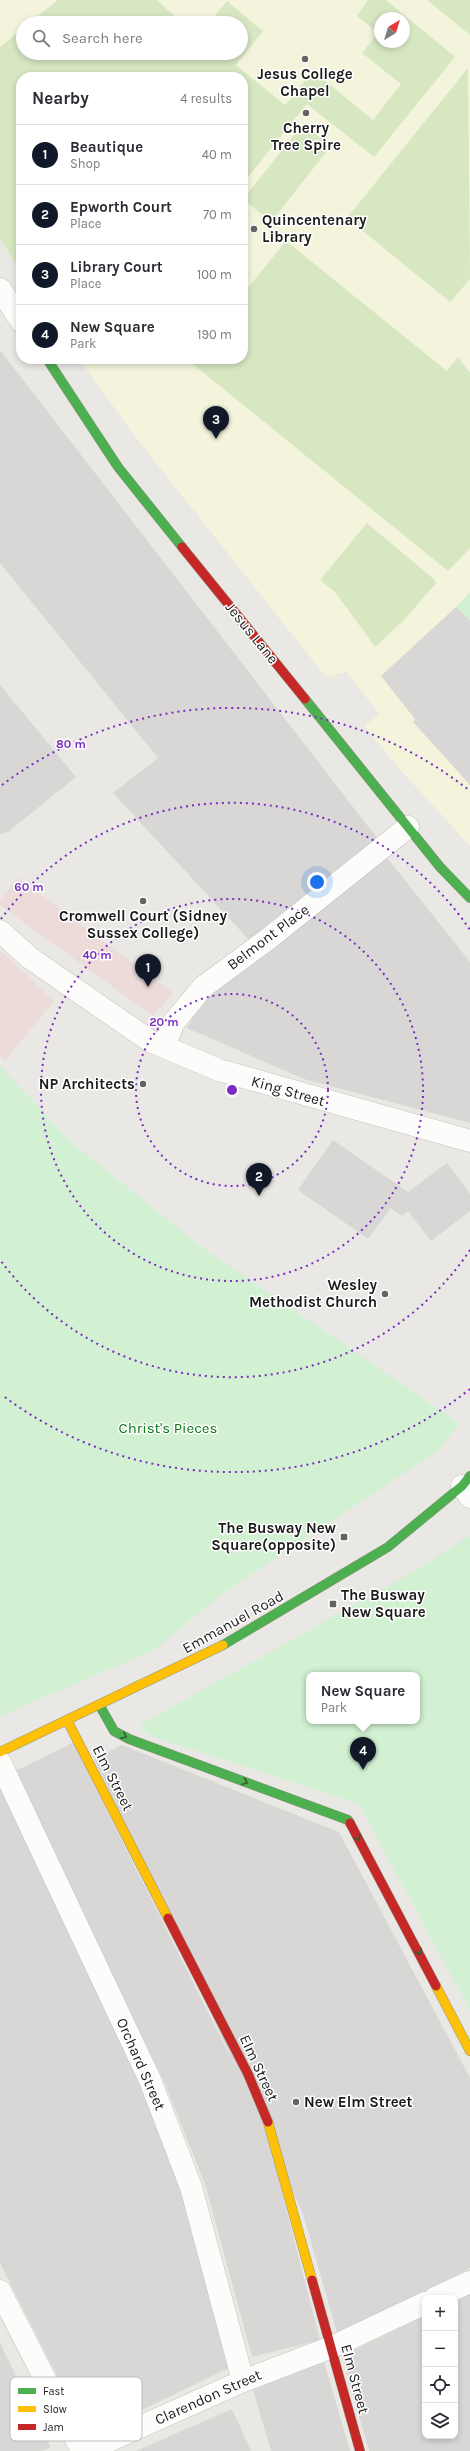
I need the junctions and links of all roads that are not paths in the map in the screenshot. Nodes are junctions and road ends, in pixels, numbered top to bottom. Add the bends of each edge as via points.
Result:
1 (0, 289) edge
2 (16, 313) edge
3 (49, 364) edge
4 (408, 827) junction
5 (470, 898) edge
6 (0, 931) edge
7 (164, 1046) junction
8 (470, 1141) edge
9 (467, 1486) edge
10 (100, 1706) junction
11 (68, 1722) junction
12 (0, 1752) edge
13 (0, 1762) edge
14 (470, 2051) edge
15 (470, 2282) edge
16 (0, 2291) edge
17 (442, 2295) edge
18 (422, 2304) edge
19 (332, 2347) junction
20 (44, 2377) edge
21 (243, 2381) junction
22 (142, 2426) edge
23 (77, 2441) edge
24 (108, 2441) edge
25 (82, 2451) edge
26 (86, 2451) edge
27 (360, 2451) edge

1 - 2 street
3 - 4 street, Jesus Lane via 118,467
4 - 5 street, Jesus Lane via 440,867
4 - 7 street, Belmont Place via 268,939 203,986 174,1022
6 - 7 street, King Street via 30,958 150,1041
7 - 8 street, King Street via 219,1070
9 - 10 street, Emmanuel Road via 382,1551 226,1644
10 - 11 street, Emmanuel Road
10 -> 14 street via 114,1732 129,1739 348,1820
11 - 12 street, Emmanuel Road
11 - 19 street, Elm Street via 248,2074 265,2116
13 - 21 street, Orchard Street via 150,2080 191,2187
15 - 17 street
16 - 20 street
18 - 19 street, Clarendon Street
19 - 21 street, Clarendon Street
19 - 27 street, Elm Street
21 - 22 street, Clarendon Street
23 - 25 street
24 - 26 street, Clarendon Street

